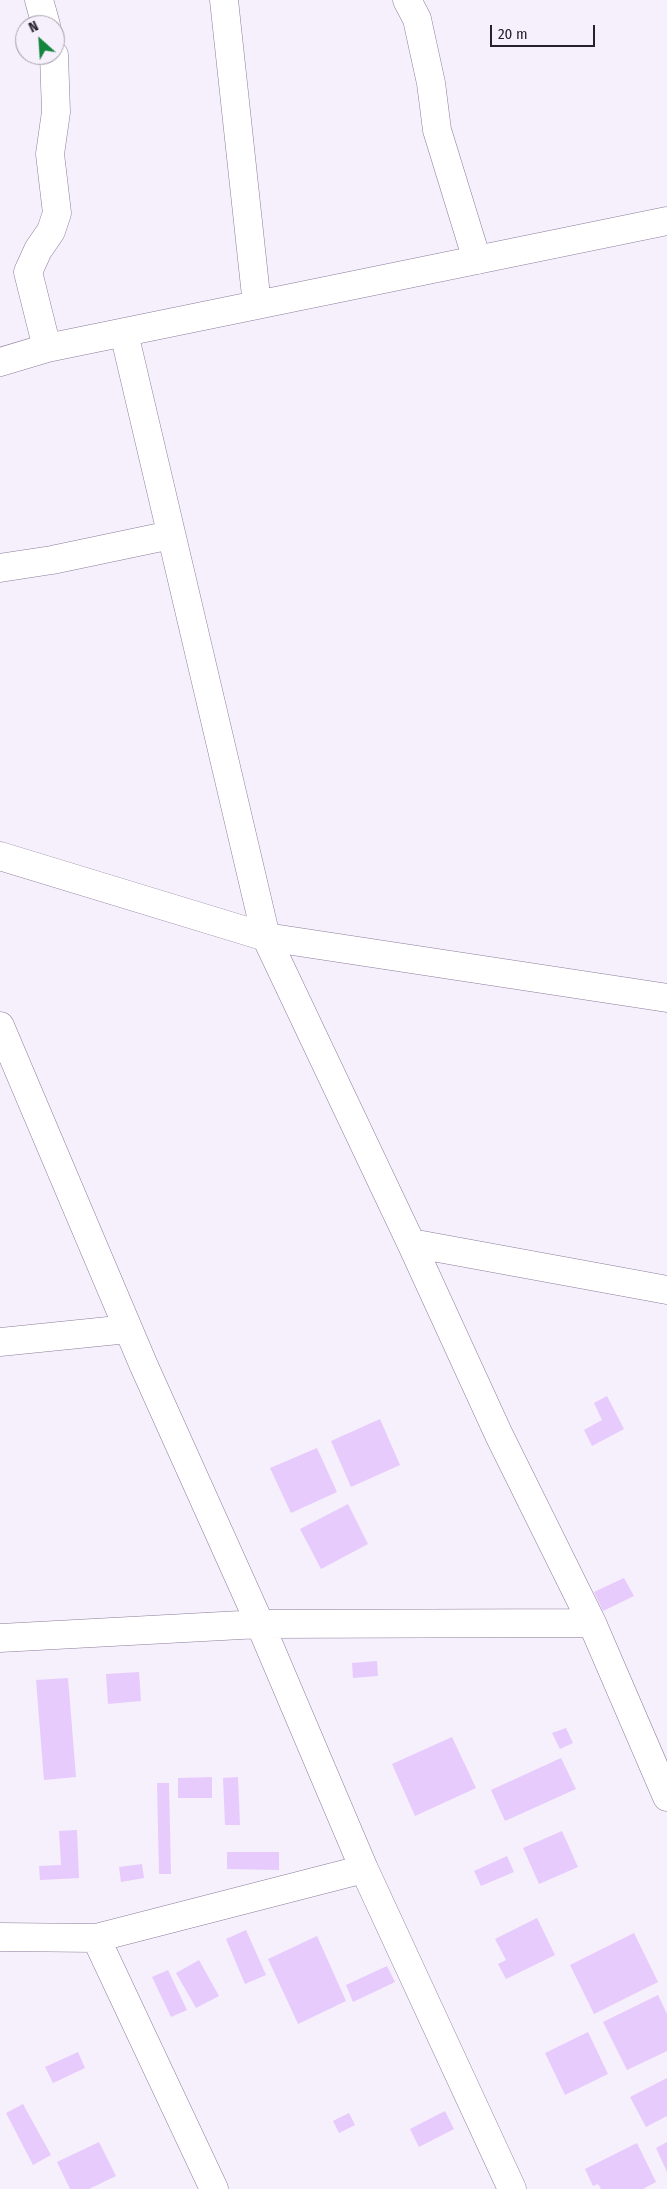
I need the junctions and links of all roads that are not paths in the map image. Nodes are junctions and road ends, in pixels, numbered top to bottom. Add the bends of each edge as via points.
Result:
1 (39, 0) edge
2 (224, 0) edge
3 (406, 0) edge
4 (43, 15) edge
5 (54, 65) edge
6 (667, 221) edge
7 (477, 260) junction
8 (257, 305) junction
9 (124, 333) junction
10 (47, 348) junction
11 (0, 362) edge
12 (171, 535) junction
13 (0, 568) edge
14 (0, 856) edge
15 (266, 937) junction
16 (667, 998) edge
17 (0, 1026) edge
18 (9, 1074) edge
19 (411, 1243) junction
20 (667, 1290) edge
21 (128, 1329) junction
22 (0, 1342) edge
23 (592, 1623) junction
24 (260, 1624) junction
25 (0, 1638) edge
26 (667, 1796) edge
27 (364, 1869) junction
28 (0, 1937) edge
29 (96, 1938) junction
30 (214, 2189) edge
31 (512, 2189) edge

1 - 4 street
2 - 8 street
3 - 7 street via 417,19 437,130
5 - 10 street via 56,112 50,154 56,213 51,231 28,272
6 - 7 street
7 - 8 street
8 - 9 street
9 - 10 street
9 - 12 street
10 - 11 street
12 - 13 street
12 - 15 street
14 - 15 street
15 - 16 street
15 - 19 street
17 - 18 street
18 - 21 street
19 - 20 street
19 - 23 street via 499,1435
21 - 22 street
21 - 24 street
23 - 24 street
23 - 26 street
24 - 25 street
24 - 27 street
27 - 29 street
27 - 31 street
28 - 29 street
29 - 30 street

